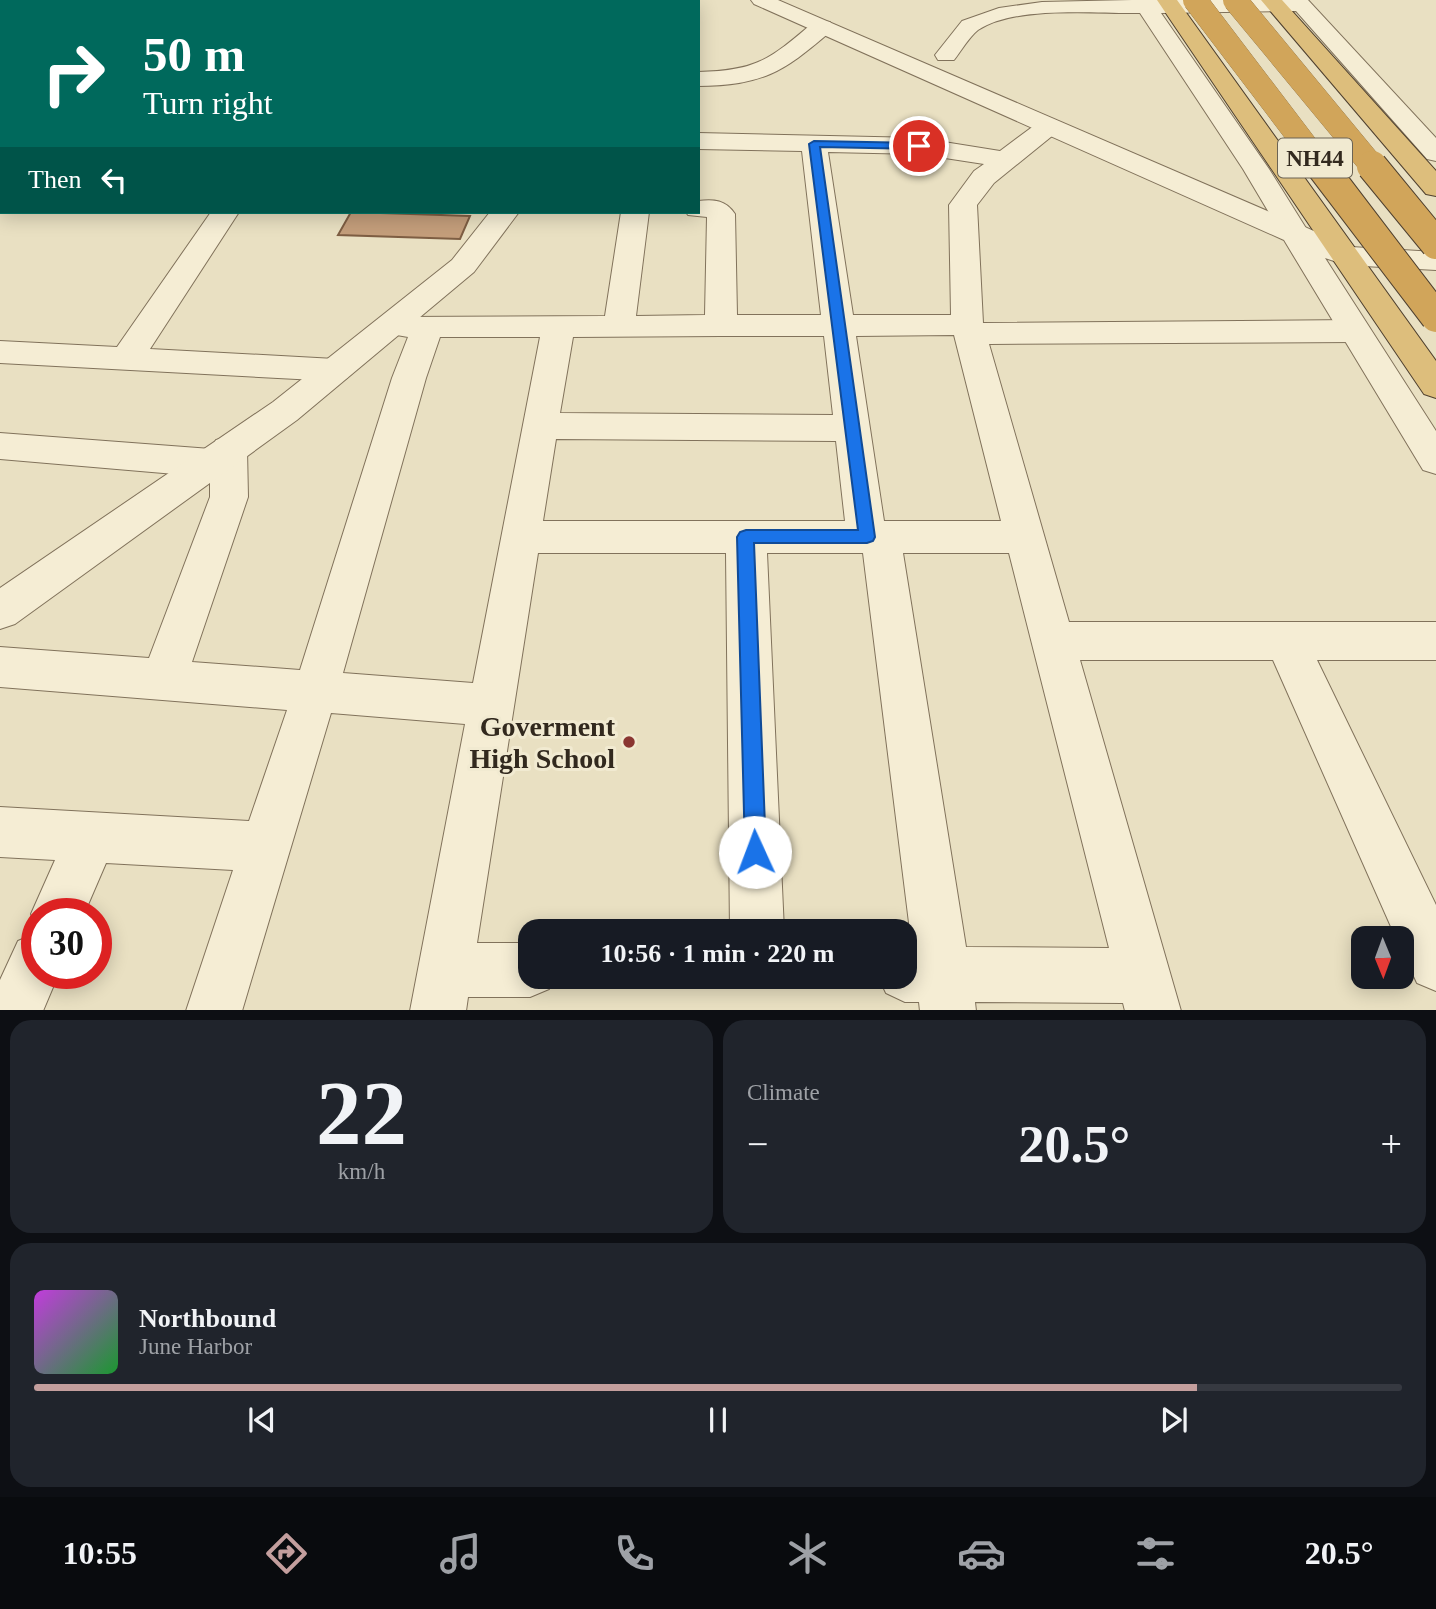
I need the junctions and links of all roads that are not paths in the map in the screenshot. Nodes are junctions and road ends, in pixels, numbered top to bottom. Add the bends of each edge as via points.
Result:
1 (761, 0) edge
2 (1235, 0) edge
3 (1286, 2) edge
4 (1164, 3) edge
5 (822, 27) junction
6 (946, 55) dead end
7 (700, 79) edge
8 (1048, 127) junction
9 (700, 141) edge
10 (814, 144) junction
11 (1436, 153) edge
12 (1005, 160) junction
13 (1436, 188) edge
14 (700, 208) edge
15 (224, 214) edge
16 (503, 214) edge
17 (635, 214) edge
18 (1295, 233) junction
19 (1436, 244) edge
20 (1346, 256) junction
21 (1436, 261) edge
22 (1436, 317) edge
23 (619, 326) junction
24 (721, 326) junction
25 (841, 326) junction
26 (408, 327) junction
27 (558, 327) junction
28 (968, 330) junction
29 (1354, 331) junction
30 (0, 352) edge
31 (127, 359) junction
32 (335, 370) junction
33 (1436, 386) edge
34 (541, 426) junction
35 (853, 428) junction
36 (0, 446) edge
37 (219, 457) junction
38 (1436, 460) edge
39 (521, 537) junction
40 (746, 537) junction
41 (874, 537) junction
42 (1024, 537) junction
43 (0, 611) edge
44 (1052, 641) junction
45 (1286, 641) junction
46 (1436, 641) edge
47 (0, 667) edge
48 (163, 680) junction
49 (315, 692) junction
50 (491, 705) junction
51 (0, 832) edge
52 (92, 837) junction
53 (266, 847) junction
54 (65, 898) edge
55 (757, 919) edge
56 (1436, 964) edge
57 (518, 973) edge
58 (932, 986) edge
59 (24, 989) edge
60 (441, 990) edge
61 (1148, 993) edge
62 (15, 1010) edge
63 (214, 1010) edge

1 - 5 street
2 - 19 highway, NH44, bridge
3 - 4 street
3 - 11 street
3 - 13 highway
4 - 6 street via 1006,12 970,26
4 - 18 street via 1241,146
4 - 20 highway
4 - 22 highway, NH44, bridge
5 - 7 street via 773,68 752,76
5 - 8 street
8 - 12 street
8 - 18 street
9 - 10 street
10 - 12 street via 919,146
10 - 25 street
12 - 28 street via 984,177 963,205
14 - 24 street via 720,214
15 - 31 street
16 - 26 street
17 - 23 street
18 - 20 street
18 - 29 street
20 - 21 street
20 - 33 highway
23 - 24 street
23 - 27 street
24 - 25 street
25 - 28 street
25 - 35 street
26 - 27 street
26 - 32 street
26 - 49 street via 409,378
27 - 34 street
28 - 29 street
28 - 42 street
29 - 38 street
30 - 31 street
31 - 32 street
32 - 37 street
34 - 35 street
34 - 39 street
35 - 41 street
36 - 37 street
37 - 43 street
37 - 48 street via 229,497
39 - 40 street
39 - 50 street
40 - 41 street
40 - 55 street
41 - 42 street
41 - 58 street
42 - 44 street
44 - 45 street
44 - 61 street
45 - 46 street
45 - 56 street
47 - 48 street
48 - 49 street
49 - 50 street
49 - 53 street
50 - 60 street
51 - 52 street
52 - 53 street
52 - 54 street
53 - 63 street
57 - 60 street
58 - 61 street
59 - 62 street

